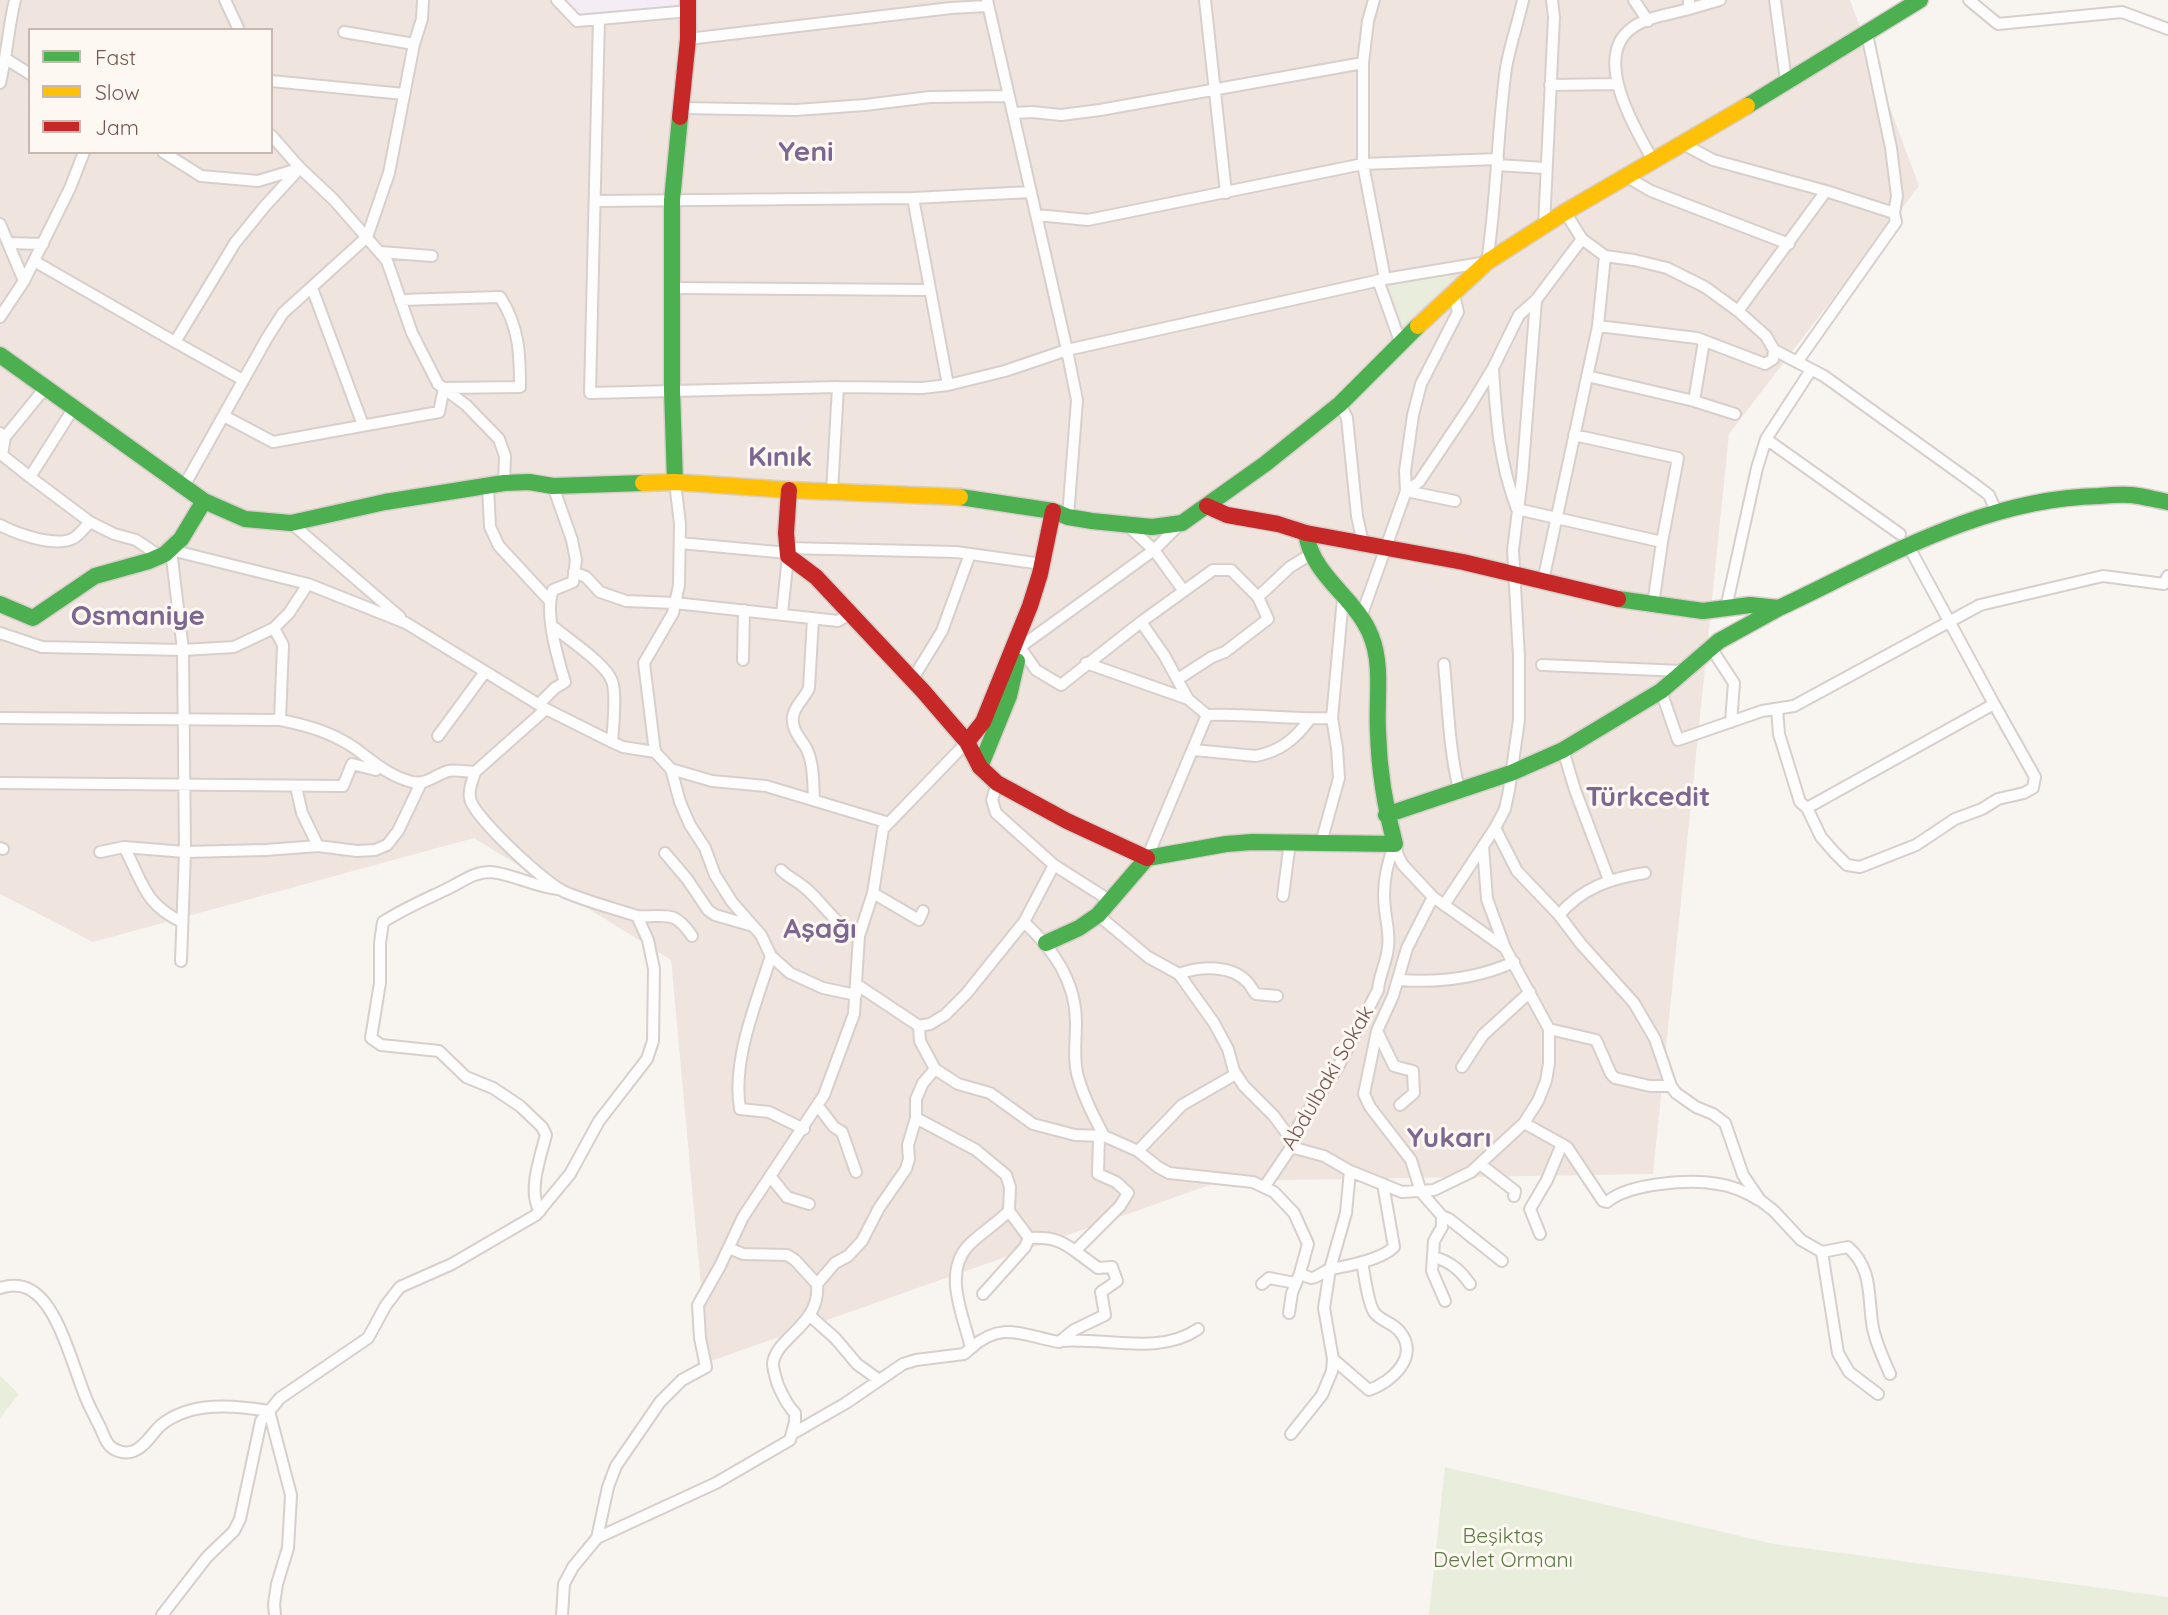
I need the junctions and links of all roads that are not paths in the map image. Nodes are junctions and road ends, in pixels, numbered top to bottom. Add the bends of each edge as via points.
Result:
1 (15, 0) edge
2 (225, 0) edge
3 (423, 0) edge
4 (557, 0) edge
5 (1205, 0) edge
6 (1374, 0) edge
7 (1523, 0) edge
8 (1552, 0) edge
9 (1634, 0) edge
10 (1720, 0) edge
11 (1775, 0) edge
12 (1920, 0) edge
13 (1969, 0) edge
14 (987, 3) edge
15 (950, 4) edge
16 (1689, 4) edge
17 (689, 6) edge
18 (599, 19) junction
19 (1648, 21) junction
20 (238, 28) edge
21 (2168, 29) edge
22 (344, 32) dead end
23 (1867, 34) junction
24 (688, 39) junction
25 (414, 44) junction
26 (6, 59) junction
27 (1363, 63) junction
28 (28, 73) edge
29 (273, 81) edge
30 (1786, 81) junction
31 (0, 83) edge
32 (1617, 84) junction
33 (1550, 85) junction
34 (1214, 89) junction
35 (404, 94) junction
36 (1009, 96) junction
37 (682, 108) junction
38 (1014, 113) junction
39 (273, 137) edge
40 (1683, 144) junction
41 (83, 154) edge
42 (166, 154) edge
43 (1497, 162) junction
44 (1654, 162) junction
45 (1363, 164) junction
46 (300, 168) junction
47 (1545, 168) junction
48 (1628, 177) junction
49 (1826, 191) junction
50 (1031, 192) junction
51 (1226, 193) junction
52 (913, 198) junction
53 (672, 200) junction
54 (595, 201) junction
55 (1565, 212) junction
56 (1894, 213) junction
57 (1037, 215) junction
58 (0, 224) edge
59 (1544, 226) junction
60 (367, 237) junction
61 (1583, 239) junction
62 (8, 243) junction
63 (43, 244) junction
64 (1789, 244) junction
65 (380, 253) junction
66 (432, 256) dead end
67 (1605, 256) junction
68 (34, 261) junction
69 (1487, 262) junction
70 (1382, 280) junction
71 (24, 281) junction
72 (312, 288) junction
73 (673, 288) junction
74 (928, 290) junction
75 (1453, 291) junction
76 (400, 300) junction
77 (1536, 300) junction
78 (1738, 311) junction
79 (0, 317) edge
80 (1598, 326) junction
81 (1704, 341) junction
82 (175, 342) junction
83 (1401, 344) junction
84 (1068, 350) junction
85 (1774, 350) junction
86 (0, 355) edge
87 (1797, 362) junction
88 (1493, 368) junction
89 (1811, 370) junction
90 (1587, 376) junction
91 (243, 380) junction
92 (947, 385) junction
93 (838, 387) junction
94 (45, 388) junction
95 (443, 388) junction
96 (672, 390) junction
97 (1694, 401) junction
98 (1340, 404) junction
99 (73, 409) junction
100 (1735, 414) dead end
101 (224, 416) junction
102 (363, 425) junction
103 (3, 435) edge
104 (1574, 435) junction
105 (1766, 439) junction
106 (30, 477) junction
107 (675, 482) junction
108 (496, 485) junction
109 (184, 486) junction
110 (553, 486) junction
111 (789, 490) junction
112 (1406, 491) junction
113 (832, 492) junction
114 (204, 500) junction
115 (1455, 501) dead end
116 (2168, 502) edge
117 (1207, 506) junction
118 (1517, 509) junction
119 (1996, 511) junction
120 (1060, 514) junction
121 (1557, 517) junction
122 (90, 522) junction
123 (291, 523) junction
124 (1182, 523) junction
125 (0, 525) edge
126 (1127, 525) junction
127 (1306, 533) junction
128 (1662, 541) junction
129 (1905, 541) junction
130 (680, 543) junction
131 (1363, 544) junction
132 (1385, 547) junction
133 (1154, 550) junction
134 (788, 552) junction
135 (166, 553) junction
136 (970, 554) junction
137 (1311, 554) junction
138 (1042, 565) junction
139 (574, 572) junction
140 (1513, 573) junction
141 (2168, 576) edge
142 (1542, 581) junction
143 (308, 584) junction
144 (1183, 590) junction
145 (1258, 597) junction
146 (1343, 598) junction
147 (549, 600) junction
148 (675, 603) junction
149 (0, 604) edge
150 (1653, 606) junction
151 (1726, 608) junction
152 (1779, 608) junction
153 (744, 610) junction
154 (782, 614) junction
155 (850, 614) junction
156 (1361, 617) junction
157 (33, 618) junction
158 (813, 618) junction
159 (1949, 620) junction
160 (1141, 622) junction
161 (406, 623) junction
162 (274, 628) junction
163 (555, 628) junction
164 (0, 633) edge
165 (17, 638) junction
166 (1710, 648) junction
167 (183, 650) junction
168 (1015, 651) junction
169 (743, 660) dead end
170 (1086, 663) junction
171 (1444, 664) dead end
172 (1542, 665) dead end
173 (1682, 671) junction
174 (485, 672) junction
175 (1178, 679) junction
176 (912, 680) junction
177 (1661, 691) junction
178 (1188, 699) junction
179 (1994, 704) junction
180 (542, 707) junction
181 (1777, 709) junction
182 (1208, 715) junction
183 (0, 718) edge
184 (1332, 718) junction
185 (183, 719) junction
186 (1310, 719) junction
187 (280, 720) junction
188 (1731, 722) junction
189 (438, 736) dead end
190 (612, 742) junction
191 (967, 742) junction
192 (1194, 750) junction
193 (1563, 751) junction
194 (655, 752) junction
195 (980, 767) junction
196 (379, 768) junction
197 (671, 769) junction
198 (475, 772) junction
199 (1511, 773) junction
200 (0, 783) edge
201 (421, 783) junction
202 (997, 783) junction
203 (183, 784) junction
204 (296, 787) junction
205 (1459, 789) junction
206 (814, 800) junction
207 (1807, 808) junction
208 (1387, 815) junction
209 (889, 822) junction
210 (1495, 828) junction
211 (1290, 842) junction
212 (1321, 843) junction
213 (1395, 844) junction
214 (318, 846) junction
215 (1483, 846) junction
216 (124, 847) junction
217 (100, 852) dead end
218 (185, 852) junction
219 (665, 853) dead end
220 (1147, 858) junction
221 (1054, 865) junction
222 (781, 870) dead end
223 (1645, 873) dead end
224 (1609, 880) junction
225 (558, 889) junction
226 (873, 893) junction
227 (1283, 896) dead end
228 (1433, 897) junction
229 (1109, 900) junction
230 (1444, 905) junction
231 (923, 911) dead end
232 (1098, 915) junction
233 (1559, 915) junction
234 (637, 916) junction
235 (182, 922) junction
236 (1024, 922) junction
237 (753, 926) junction
238 (692, 936) dead end
239 (859, 936) junction
240 (1046, 943) junction
241 (1505, 948) junction
242 (771, 956) junction
243 (181, 961) dead end
244 (1514, 962) junction
245 (1179, 974) junction
246 (1399, 980) junction
247 (856, 990) junction
248 (1378, 990) junction
249 (1530, 992) junction
250 (1276, 996) dead end
251 (1393, 996) junction
252 (919, 1026) junction
253 (1549, 1029) junction
254 (1377, 1031) junction
255 (1462, 1067) dead end
256 (935, 1069) junction
257 (1236, 1074) junction
258 (1671, 1086) junction
259 (1401, 1105) dead end
260 (818, 1106) junction
261 (916, 1118) junction
262 (1524, 1123) junction
263 (804, 1129) junction
264 (1102, 1136) junction
265 (1294, 1143) junction
266 (1562, 1144) junction
267 (1138, 1151) junction
268 (1480, 1164) junction
269 (1350, 1171) junction
270 (856, 1172) dead end
271 (770, 1176) junction
272 (1383, 1184) junction
273 (1265, 1186) junction
274 (1421, 1192) junction
275 (1514, 1196) dead end
276 (1760, 1200) junction
277 (809, 1204) dead end
278 (540, 1211) junction
279 (1009, 1212) junction
280 (1442, 1216) junction
281 (1541, 1234) dead end
282 (1029, 1238) junction
283 (729, 1248) junction
284 (1075, 1251) junction
285 (1822, 1252) junction
286 (1433, 1257) junction
287 (1502, 1261) dead end
288 (1362, 1263) junction
289 (1330, 1269) junction
290 (1298, 1278) junction
291 (817, 1284) junction
292 (1262, 1284) dead end
293 (1470, 1284) dead end
294 (0, 1288) edge
295 (983, 1294) dead end
296 (1445, 1301) dead end
297 (1289, 1313) dead end
298 (809, 1315) junction
299 (1198, 1329) dead end
300 (1059, 1342) junction
301 (971, 1348) junction
302 (1333, 1359) junction
303 (1890, 1374) dead end
304 (879, 1380) junction
305 (1878, 1394) dead end
306 (269, 1411) junction
307 (792, 1434) junction
308 (1291, 1434) dead end
309 (597, 1538) junction
310 (162, 1615) edge
311 (275, 1615) edge
312 (562, 1615) edge

1 - 26 street
2 - 20 street
3 - 25 street
4 - 18 street via 577,21
5 - 34 street
6 - 27 street
7 - 43 street via 1507,65
8 - 33 street
9 - 19 street
10 - 16 street
11 - 30 street
12 - 23 street
13 - 21 street via 1998,24 2122,12
14 - 15 street
14 - 36 street
15 - 24 street
16 - 19 street
17 - 18 street
17 - 24 street
18 - 54 street
19 - 32 street via 1624,33
22 - 25 street
23 - 30 street
23 - 56 street via 1891,148
24 - 37 street
25 - 35 street
26 - 28 street
26 - 31 street
27 - 34 street
27 - 45 street
29 - 35 street
30 - 40 street
32 - 33 street
32 - 44 street
33 - 47 street
34 - 38 street via 1061,115
34 - 51 street
35 - 60 street via 389,173
36 - 37 street via 930,97 796,110
36 - 38 street
37 - 53 street
38 - 50 street
39 - 46 street
40 - 44 street
40 - 49 street via 1713,160
41 - 63 street
42 - 46 street via 201,176 258,181
43 - 45 street
43 - 47 street
43 - 69 street
44 - 48 street
45 - 51 street
45 - 70 street
46 - 60 street
46 - 82 street via 235,243
47 - 59 street
48 - 55 street
48 - 64 street via 1651,191
49 - 56 street
49 - 64 street
50 - 52 street
50 - 57 street
51 - 57 street via 1088,220
52 - 53 street
52 - 74 street
53 - 54 street
53 - 73 street
54 - 96 street via 590,393
55 - 59 street
55 - 61 street
56 - 87 street via 1896,222 1888,235
57 - 84 street
58 - 62 street
59 - 69 street
60 - 65 street
60 - 72 street
61 - 67 street
61 - 77 street
62 - 63 street
62 - 71 street
63 - 68 street
64 - 78 street
65 - 66 street
65 - 76 street
67 - 78 street via 1667,268
67 - 80 street
68 - 71 street
68 - 82 street
69 - 70 street
69 - 75 street
70 - 83 street
70 - 84 street
71 - 79 street
72 - 91 street via 283,313
72 - 102 street
73 - 74 street
73 - 96 street
74 - 92 street
75 - 83 street
75 - 112 street via 1458,312 1421,384 1416,405
76 - 95 street via 424,360
76 - 95 street via 500,297 512,314 519,343 520,387
77 - 88 street via 1519,315
77 - 118 street
78 - 85 street via 1766,336
80 - 81 street
80 - 90 street
81 - 85 street via 1765,364 1773,359
81 - 97 street
82 - 91 street
83 - 98 street
84 - 92 street
84 - 120 street via 1077,400
85 - 87 street
86 - 94 street
87 - 89 street
88 - 112 street via 1419,482
88 - 118 street via 1503,468
89 - 105 street
89 - 119 street via 1989,495
90 - 97 street
90 - 104 street
91 - 101 street
92 - 93 street
93 - 96 street
93 - 113 street
94 - 99 street
94 - 103 street
95 - 102 street via 439,412
95 - 108 street via 499,439 505,456
96 - 107 street
97 - 100 street
98 - 117 street
98 - 131 street via 1346,418
99 - 106 street
99 - 109 street
101 - 102 street via 273,442
101 - 109 street
103 - 106 street via 2,455
104 - 121 street
104 - 128 street via 1678,458
105 - 129 street
105 - 151 street
106 - 122 street
107 - 110 street
107 - 111 street
107 - 130 street
108 - 110 street via 529,482
108 - 123 street
108 - 147 street via 490,527 499,547
109 - 114 street
110 - 139 street via 572,540
111 - 113 street
111 - 134 street
112 - 115 street
112 - 132 street
113 - 120 street via 962,497
114 - 123 street via 245,519
114 - 135 street
116 - 119 street via 2130,495 2080,496
117 - 124 street
117 - 127 street
118 - 121 street
118 - 140 street
119 - 129 street
120 - 126 street
120 - 138 street
121 - 128 street
121 - 142 street
122 - 125 street via 74,538 59,542
122 - 135 street
123 - 161 street
124 - 126 street
124 - 133 street
126 - 133 street
127 - 131 street
127 - 137 street
128 - 150 street
129 - 152 street
129 - 159 street
130 - 134 street
130 - 148 street
131 - 132 street
132 - 140 street
132 - 156 street
133 - 144 street
133 - 168 street
134 - 136 street via 876,549
134 - 154 street
134 - 155 street
135 - 143 street
135 - 157 street via 101,573
135 - 167 street
136 - 138 street
136 - 176 street via 942,631
137 - 145 street
137 - 146 street
138 - 168 street
139 - 147 street via 573,582 553,590
139 - 148 street via 612,598
140 - 142 street
140 - 199 street via 1519,720
141 - 159 street via 2164,584 2104,576 1980,604
142 - 150 street
143 - 161 street
143 - 162 street
144 - 145 street via 1213,570 1231,570
144 - 160 street
145 - 175 street via 1268,619 1225,652
146 - 156 street
146 - 184 street
147 - 163 street
148 - 153 street
148 - 194 street via 645,663
149 - 157 street
150 - 151 street via 1703,611
151 - 152 street
152 - 166 street
153 - 154 street
153 - 169 street
154 - 158 street
155 - 158 street via 838,621
155 - 176 street
156 - 208 street via 1375,647 1380,780
157 - 165 street
158 - 206 street via 809,688 792,720 811,763
159 - 179 street
159 - 181 street via 1794,706
160 - 170 street
160 - 175 street
161 - 174 street
162 - 167 street via 234,647
162 - 187 street via 283,645
163 - 180 street via 553,638 565,682
163 - 190 street via 592,657 612,680
164 - 165 street
165 - 167 street via 42,647
166 - 173 street
166 - 188 street via 1734,683
167 - 185 street
168 - 170 street via 1061,685
168 - 191 street via 983,722
168 - 195 street via 1009,696
170 - 178 street
171 - 205 street
172 - 173 street
173 - 177 street
174 - 180 street
174 - 189 street
175 - 178 street
176 - 191 street
177 - 188 street via 1678,740
177 - 193 street
178 - 182 street
179 - 207 street
179 - 207 street via 2035,777 2033,788 1998,799 1955,819 1916,845 1860,867 1847,865 1833,852
180 - 190 street
180 - 198 street
181 - 188 street
181 - 207 street via 1779,734 1800,802
182 - 186 street
182 - 192 street
183 - 185 street
184 - 186 street
184 - 212 street via 1339,778
185 - 187 street
185 - 203 street
186 - 192 street via 1289,743 1266,754
187 - 196 street via 330,735
190 - 194 street
191 - 195 street
191 - 209 street
192 - 220 street
193 - 199 street
193 - 224 street
194 - 197 street
195 - 202 street
196 - 201 street
196 - 204 street via 352,764 343,786
197 - 206 street via 712,781 766,786
197 - 237 street via 680,802 715,875
198 - 201 street via 449,771
198 - 225 street via 469,800 476,812
199 - 205 street
199 - 210 street via 1505,809
200 - 203 street
201 - 214 street via 387,845 357,851
202 - 220 street
202 - 221 street via 992,800 996,813
203 - 204 street
203 - 218 street
204 - 214 street
205 - 208 street
206 - 209 street
208 - 213 street
209 - 226 street via 883,830
210 - 215 street
210 - 233 street via 1517,871
211 - 212 street
211 - 220 street via 1226,844
211 - 227 street
212 - 213 street
213 - 228 street via 1403,864
213 - 248 street, Abdulbaki Sokak via 1385,870 1388,949
214 - 218 street
215 - 230 street
215 - 241 street via 1487,899
216 - 217 street
216 - 218 street
216 - 235 street via 149,899
218 - 235 street
219 - 237 street via 708,910
220 - 229 street
221 - 229 street
221 - 236 street
222 - 239 street
223 - 224 street
224 - 233 street via 1572,899
225 - 234 street
225 - 278 street via 492,872 476,873 383,922 371,1038 381,1045 439,1051 466,1077 493,1088 542,1127 546,1135 534,1193
226 - 231 street via 919,920
226 - 239 street
228 - 230 street
228 - 246 street via 1407,948
229 - 232 street
230 - 241 street
232 - 240 street
232 - 245 street via 1148,957
233 - 258 street via 1634,1003 1655,1039
234 - 238 street via 670,916 682,921
234 - 278 street via 654,969 653,1041 647,1059 599,1121 570,1174
235 - 243 street
236 - 240 street
236 - 252 street via 945,1015
237 - 242 street
239 - 247 street
240 - 264 street via 1069,983 1076,1020 1077,1075
241 - 244 street
242 - 247 street via 790,973 823,988
242 - 263 street via 752,1012 737,1094 740,1109 769,1112
244 - 246 street via 1468,978
244 - 249 street
245 - 250 street via 1213,968 1236,975 1256,994
245 - 257 street via 1214,1023
246 - 251 street
247 - 252 street
247 - 260 street via 854,1014
248 - 251 street
248 - 265 street, Abdulbaki Sokak via 1338,1067 1298,1126
249 - 253 street
249 - 255 street via 1483,1035
251 - 254 street
252 - 256 street via 920,1041
253 - 258 street via 1596,1040 1615,1078
253 - 262 street via 1546,1080
254 - 259 street via 1394,1066 1413,1071 1414,1093
254 - 274 street via 1364,1094 1410,1160
256 - 261 street via 916,1099
256 - 264 street via 958,1084 990,1093 1033,1124 1075,1135
257 - 265 street
257 - 267 street via 1182,1105
258 - 276 street via 1725,1123 1739,1167
260 - 263 street
260 - 270 street via 842,1132
261 - 279 street via 976,1150 1006,1175
261 - 291 street via 906,1169 862,1241
262 - 266 street
262 - 268 street
263 - 271 street
264 - 267 street
264 - 284 street via 1098,1174 1128,1193
265 - 269 street via 1305,1153 1324,1156
265 - 273 street, Abdulbaki Sokak
266 - 276 street via 1606,1202 1634,1190 1687,1182 1717,1183
266 - 281 street via 1530,1209
267 - 273 street via 1169,1173
268 - 274 street via 1451,1182
268 - 275 street via 1515,1191
269 - 272 street
269 - 289 street via 1346,1213
271 - 277 street via 787,1197
271 - 283 street
272 - 274 street via 1402,1192
272 - 288 street via 1394,1247
273 - 290 street via 1294,1213 1306,1239 1309,1249
274 - 280 street
276 - 285 street via 1801,1240
278 - 306 street via 452,1265 400,1287 368,1338 280,1398
279 - 282 street
279 - 301 street via 967,1248 957,1271 956,1287
280 - 286 street
280 - 287 street
282 - 284 street via 1062,1241
282 - 295 street
283 - 291 street via 743,1254 787,1255
283 - 309 street via 698,1305 706,1367 682,1380 660,1402 616,1466
284 - 300 street via 1098,1268 1112,1267 1117,1281 1101,1292 1105,1315
285 - 303 street via 1848,1247 1863,1265 1872,1323
285 - 305 street via 1838,1353 1849,1372
286 - 293 street via 1460,1271
286 - 296 street via 1433,1276
288 - 289 street
288 - 302 street via 1374,1312 1402,1333 1408,1353 1398,1370 1369,1390
289 - 290 street via 1313,1278
289 - 302 street via 1324,1308
290 - 292 street via 1265,1279
290 - 297 street
291 - 298 street via 818,1296
294 - 306 street via 24,1287 44,1302 65,1339 105,1440 115,1450 136,1450 169,1419 195,1409
298 - 304 street
298 - 307 street via 777,1353 773,1365 779,1388 795,1413
299 - 300 street via 1185,1338 1168,1340
300 - 301 street via 1004,1330
301 - 304 street via 964,1354 902,1364
302 - 308 street via 1322,1395
304 - 307 street
306 - 310 street via 261,1421 240,1519
306 - 311 street via 291,1495 288,1548 277,1584
307 - 309 street via 790,1440 716,1483
309 - 312 street via 567,1576

